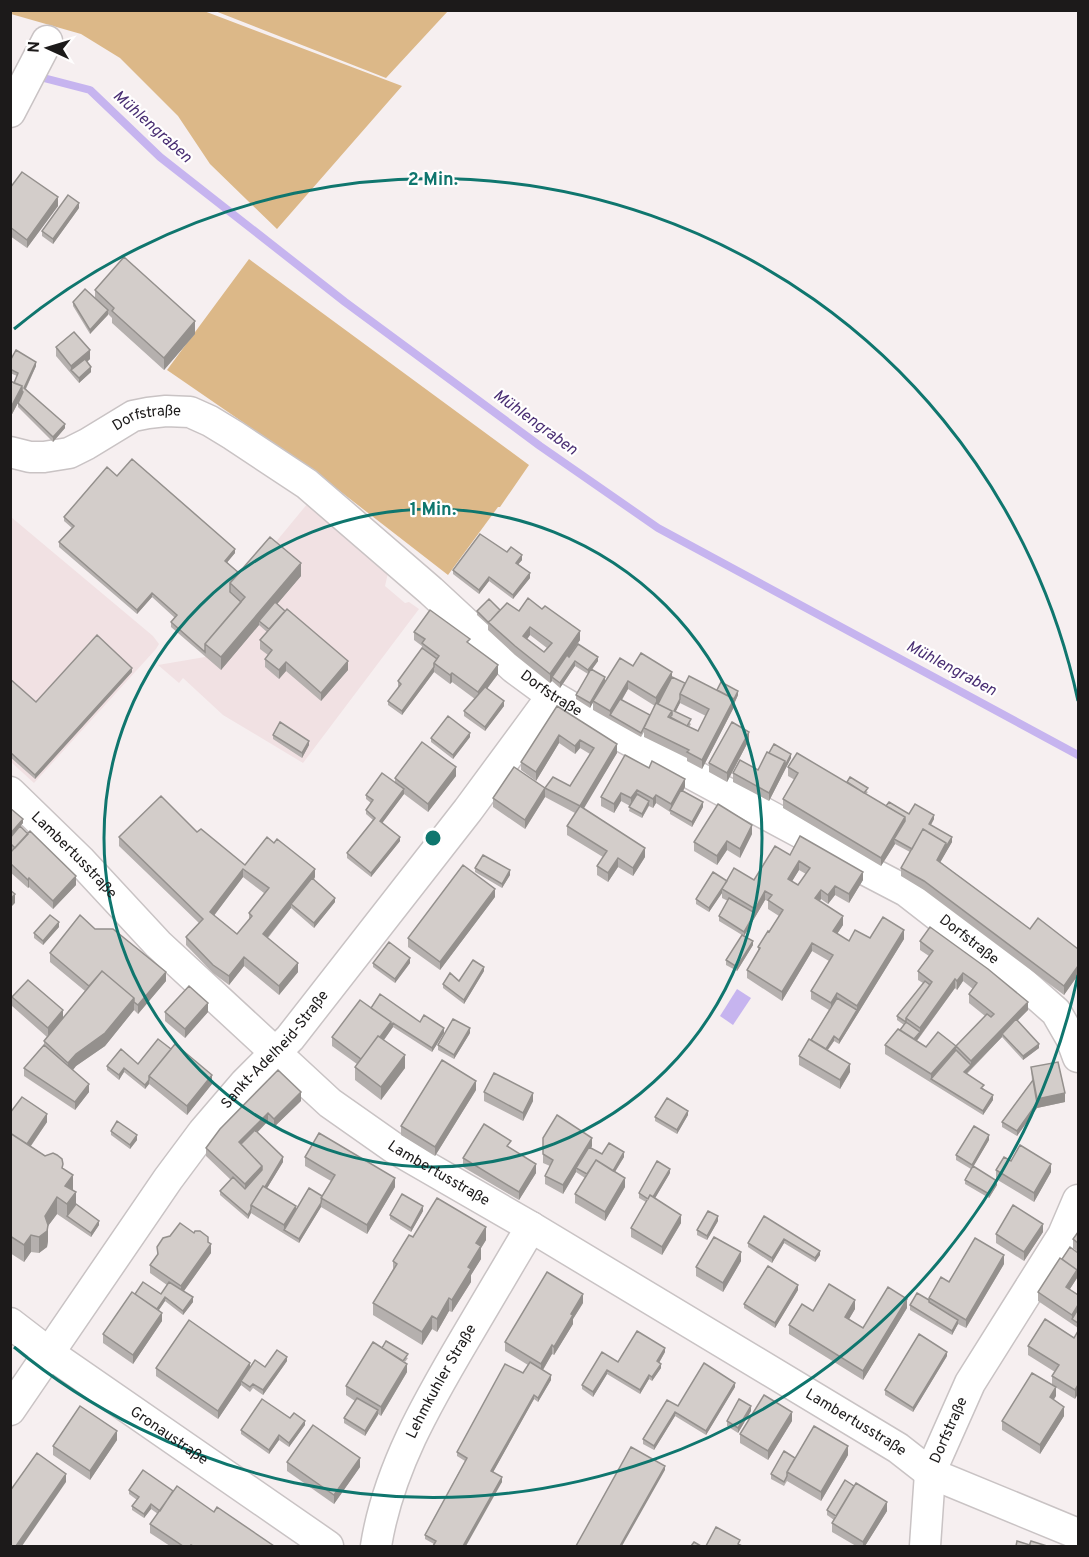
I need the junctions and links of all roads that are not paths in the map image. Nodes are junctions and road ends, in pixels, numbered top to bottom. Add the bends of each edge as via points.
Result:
1 (46, 41) dead end
2 (13, 107) edge
3 (10, 452) edge
4 (552, 696) junction
5 (10, 792) edge
6 (276, 1051) junction
7 (1078, 1058) edge
8 (1078, 1200) edge
9 (531, 1227) junction
10 (10, 1323) edge
11 (49, 1353) junction
12 (10, 1410) edge
13 (930, 1473) junction
14 (1078, 1534) edge
15 (328, 1546) edge
16 (376, 1546) edge
17 (926, 1546) edge

1 - 2 street
3 - 4 street, Dorfstraße via 30,457 69,453 133,416 190,411 307,484 514,668
4 - 6 street, Sankt-Adelheid-Straße via 468,810
4 - 7 street, Dorfstraße via 906,891 1056,1012
5 - 6 street, Lambertusstraße via 158,944
6 - 9 street, Lambertusstraße via 330,1103 394,1148
6 - 11 street, Sankt-Adelheid-Straße via 245,1083 168,1179
8 - 13 street, Dorfstraße via 1063,1235 970,1383
9 - 13 street, Lambertusstraße via 898,1448
9 - 16 street, Lehmkuhler Straße via 416,1427 396,1471
10 - 11 street, Gronaustraße
11 - 12 street, Sankt-Adelheid-Straße
11 - 15 street, Gronaustraße
13 - 14 street, Lambertusstraße
13 - 17 street, Dorfstraße

